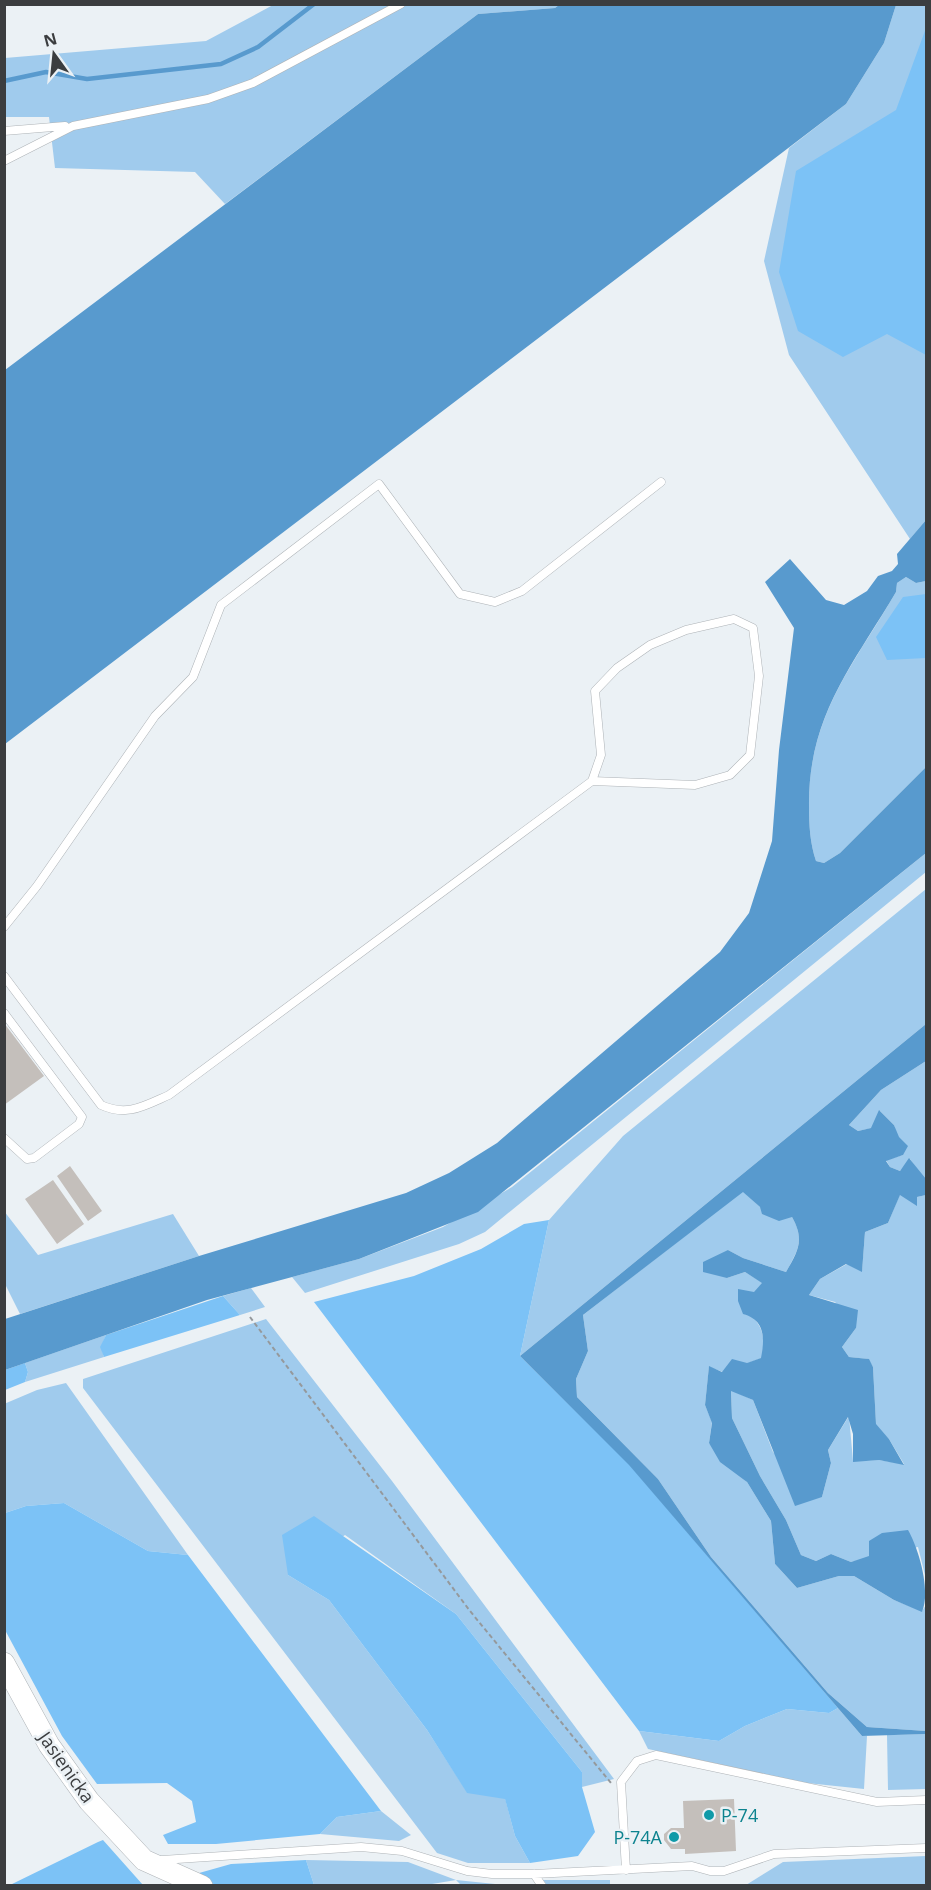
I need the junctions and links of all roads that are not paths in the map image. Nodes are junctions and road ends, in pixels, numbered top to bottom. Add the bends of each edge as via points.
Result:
1 (401, 4) edge
2 (72, 126) junction
3 (4, 131) edge
4 (4, 161) edge
5 (661, 482) dead end
6 (592, 780) junction
7 (4, 927) edge
8 (4, 976) edge
9 (4, 1013) edge
10 (4, 1138) edge
11 (4, 1663) edge
12 (927, 1800) edge
13 (927, 1848) edge
14 (144, 1860) junction
15 (626, 1870) junction
16 (534, 1874) junction
17 (202, 1886) edge
18 (542, 1886) edge

1 - 2 lane via 230,92
2 - 3 lane
2 - 4 lane
5 - 7 lane via 522,591 495,602 460,594 379,484 221,605 194,677 155,716
6 - 6 lane via 601,755 595,691 616,668 650,645 686,630 734,620 753,628 759,676 750,756 730,775 695,785
6 - 8 lane via 169,1095 139,1108 116,1112 101,1105
9 - 10 lane via 82,1117 79,1124 34,1158 27,1159
11 - 14 main road, Jasienicka via 64,1767 89,1801
12 - 15 lane via 877,1802 656,1755 637,1761 621,1782
13 - 15 lane via 774,1854 724,1871 692,1866
14 - 16 lane via 361,1847 402,1851 467,1871
14 - 17 main road
15 - 16 lane
16 - 18 lane

